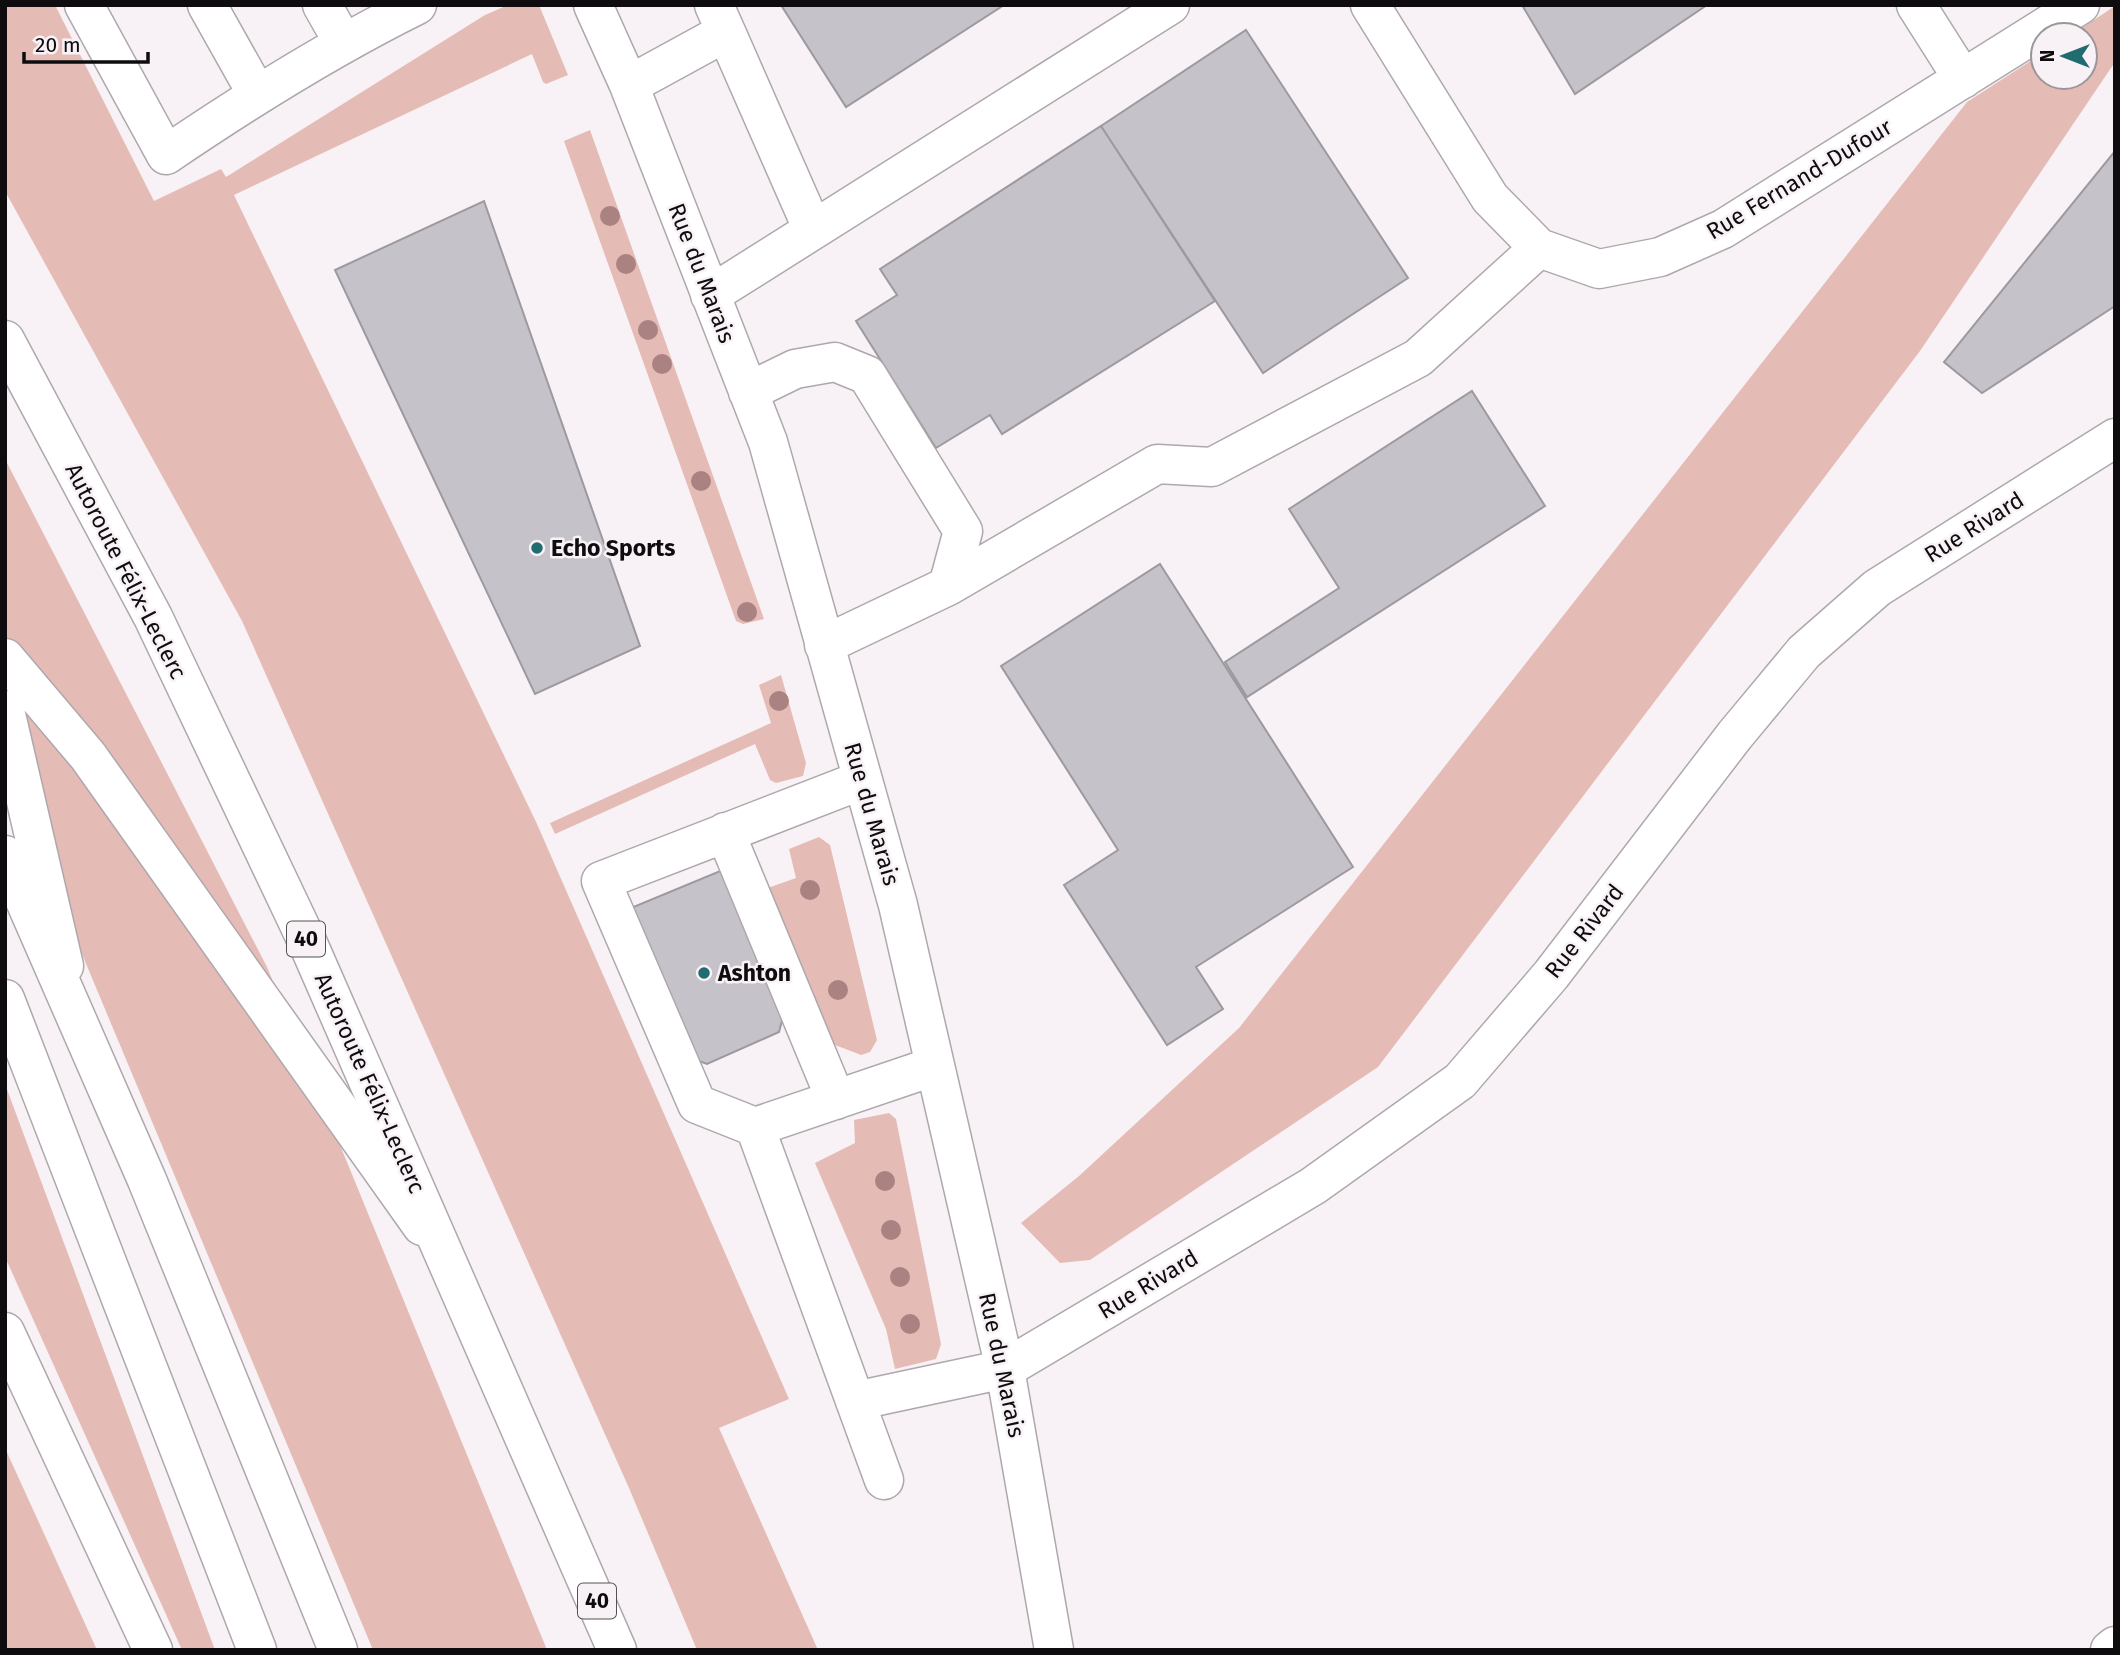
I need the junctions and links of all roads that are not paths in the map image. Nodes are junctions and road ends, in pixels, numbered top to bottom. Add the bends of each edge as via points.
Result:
1 (84, 5) edge
2 (207, 5) edge
3 (322, 5) edge
4 (417, 5) edge
5 (593, 5) edge
6 (1170, 5) edge
7 (1370, 5) edge
8 (1916, 5) edge
9 (2080, 5) edge
10 (720, 19) edge
11 (343, 41) junction
12 (1963, 79) junction
13 (629, 85) junction
14 (257, 94) junction
15 (813, 230) junction
16 (1539, 247) junction
17 (710, 295) junction
18 (5, 340) edge
19 (748, 392) junction
20 (2115, 438) edge
21 (948, 586) junction
22 (824, 645) junction
23 (5, 658) edge
24 (5, 710) edge
25 (862, 780) junction
26 (725, 832) junction
27 (5, 855) edge
28 (5, 999) edge
29 (75, 1016) junction
30 (935, 1066) junction
31 (836, 1100) junction
32 (755, 1127) junction
33 (453, 1269) junction
34 (5, 1332) edge
35 (1005, 1369) junction
36 (855, 1401) junction
37 (884, 1480) dead end
38 (2115, 1646) edge
39 (153, 1650) edge
40 (257, 1650) edge
41 (338, 1650) edge
42 (617, 1650) edge
43 (1054, 1650) edge
44 (2110, 1650) edge

1 - 14 main road via 166,155
2 - 14 main road
3 - 11 main road
4 - 11 main road
5 - 13 main road, Rue du Marais
6 - 15 main road
7 - 16 main road, Rue Fernand-Dufour via 1490,198
8 - 12 main road
9 - 12 main road, Rue Fernand-Dufour
10 - 13 main road
10 - 15 main road
11 - 14 main road
12 - 16 main road, Rue Fernand-Dufour via 1723,229 1660,257 1599,269
13 - 17 main road, Rue du Marais
15 - 17 main road
16 - 21 main road via 1418,358 1212,467 1157,464
17 - 19 main road, Rue du Marais
18 - 33 main road, Autoroute Félix-Leclerc / 40 via 153,617 306,939
19 - 21 main road via 795,369 835,362 867,375 963,531
19 - 22 main road, Rue du Marais via 768,442
20 - 35 main road, Rue Rivard via 1877,588 1804,652 1551,975 1460,1081 1312,1186
21 - 22 main road
22 - 25 main road, Rue du Marais
23 - 33 main road via 88,756
24 - 29 main road
25 - 26 main road
25 - 30 main road, Rue du Marais via 898,905
26 - 31 main road
26 - 32 main road via 601,881 697,1104
27 - 29 main road
28 - 40 main road
29 - 41 main road via 147,1180
30 - 31 main road
30 - 35 main road, Rue du Marais
31 - 32 main road
32 - 36 main road
33 - 42 main road, Autoroute Félix-Leclerc / 40
34 - 39 main road
35 - 36 main road, Rue Rivard
35 - 43 main road, Rue du Marais
36 - 37 main road
38 - 44 main road

